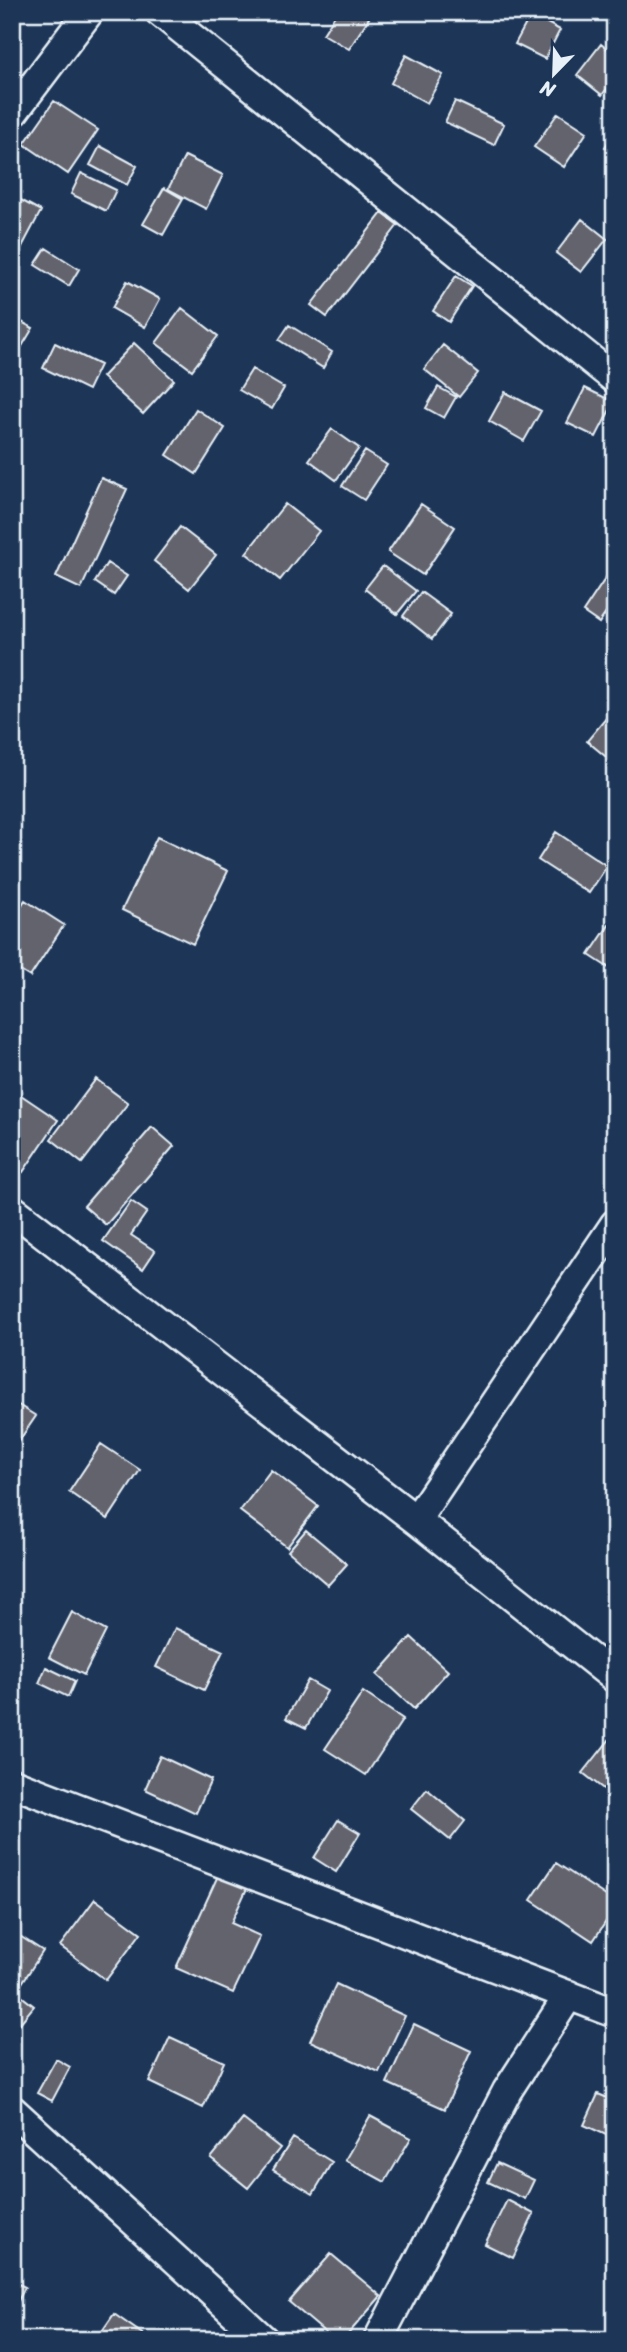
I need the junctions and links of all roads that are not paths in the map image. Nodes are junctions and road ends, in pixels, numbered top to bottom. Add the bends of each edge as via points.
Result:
1 (89, 12) edge
2 (160, 12) edge
3 (12, 114) edge
4 (615, 379) edge
5 (12, 1209) edge
6 (615, 1224) edge
7 (416, 1520) junction
8 (615, 1678) edge
9 (12, 1783) edge
10 (569, 1995) junction
11 (615, 2013) edge
12 (12, 2110) edge
13 (264, 2340) edge
14 (378, 2340) edge

1 - 3 street
2 - 4 street
5 - 7 street
6 - 7 street
7 - 8 street
9 - 10 street
10 - 11 street
10 - 14 street via 507,2091
12 - 13 street

